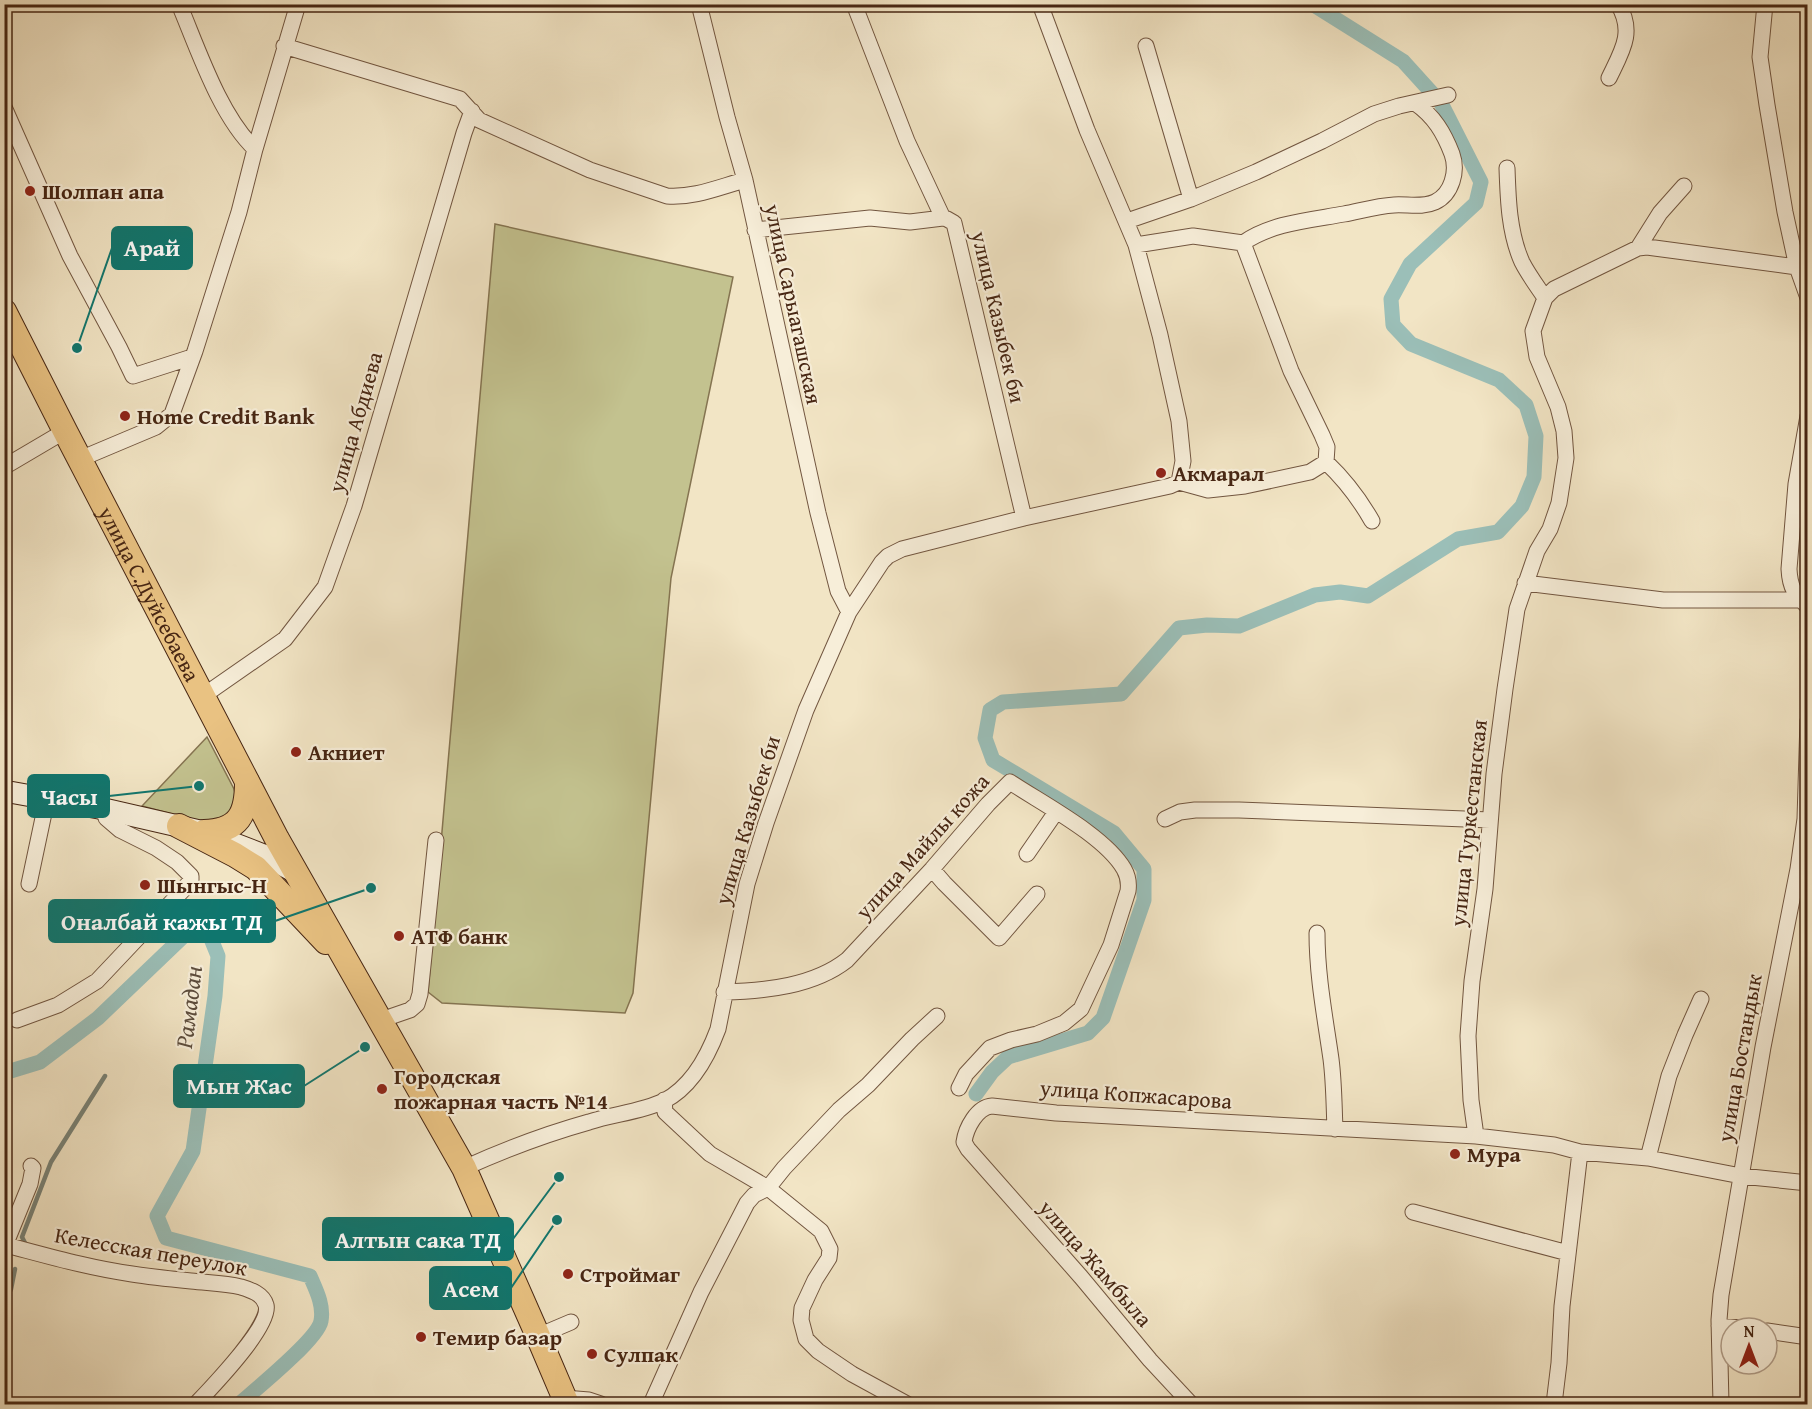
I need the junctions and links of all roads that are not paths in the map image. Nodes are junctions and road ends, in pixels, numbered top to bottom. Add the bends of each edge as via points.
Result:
1 (179, 4) edge
2 (298, 4) edge
3 (699, 4) edge
4 (854, 4) edge
5 (1040, 4) edge
6 (1618, 4) edge
7 (1765, 4) edge
8 (284, 46) junction
9 (1146, 46) dead end
10 (1609, 78) dead end
11 (1448, 95) dead end
12 (1422, 101) junction
13 (4, 107) edge
14 (472, 111) junction
15 (255, 149) junction
16 (1507, 168) dead end
17 (745, 180) junction
18 (1684, 186) dead end
19 (1191, 199) junction
20 (943, 218) junction
21 (1127, 221) junction
22 (755, 231) junction
23 (1243, 243) junction
24 (1136, 245) junction
25 (1638, 248) junction
26 (1797, 267) junction
27 (1545, 298) junction
28 (1808, 298) edge
29 (4, 311) edge
30 (10, 340) edge
31 (192, 357) junction
32 (1808, 416) edge
33 (65, 431) junction
34 (80, 459) junction
35 (1326, 462) junction
36 (4, 467) edge
37 (1179, 482) junction
38 (1024, 518) junction
39 (1372, 521) dead end
40 (1526, 583) junction
41 (1803, 604) edge
42 (849, 612) junction
43 (203, 696) junction
44 (1808, 720) edge
45 (247, 782) junction
46 (4, 791) edge
47 (47, 799) junction
48 (104, 809) junction
49 (1056, 812) junction
50 (1165, 819) dead end
51 (1490, 820) junction
52 (179, 826) junction
53 (204, 832) junction
54 (436, 840) dead end
55 (1027, 854) dead end
56 (932, 870) junction
57 (297, 873) junction
58 (29, 884) dead end
59 (1037, 894) dead end
60 (1317, 933) dead end
61 (342, 953) junction
62 (724, 992) junction
63 (1701, 999) dead end
64 (937, 1016) dead end
65 (17, 1020) dead end
66 (381, 1020) junction
67 (959, 1088) dead end
68 (664, 1100) junction
69 (1335, 1129) junction
70 (1476, 1136) junction
71 (968, 1149) joint
72 (1580, 1152) junction
73 (1648, 1158) junction
74 (31, 1166) dead end
75 (464, 1168) junction
76 (1741, 1176) junction
77 (1808, 1183) edge
78 (768, 1188) junction
79 (1413, 1212) dead end
80 (5, 1246) edge
81 (1568, 1253) junction
82 (1720, 1316) edge
83 (571, 1322) dead end
84 (1779, 1333) edge
85 (538, 1336) junction
86 (1808, 1337) edge
87 (1720, 1376) edge
88 (565, 1401) edge
89 (196, 1404) edge
90 (601, 1404) edge
91 (651, 1404) edge
92 (907, 1404) edge
93 (1191, 1404) edge
94 (1554, 1404) edge
95 (1721, 1404) edge

1 - 15 street via 222,103
2 - 8 street
3 - 17 street, улица Сарыагашская
4 - 20 street, улица Казыбек би
5 - 21 street via 1087,130
6 - 10 street via 1627,30
7 - 26 street via 1760,57
8 - 14 street via 460,99
8 - 15 street
9 - 19 street
11 - 12 street
12 - 19 street via 1374,114 1266,168
12 - 23 street via 1441,129 1453,158 1449,189 1434,203 1387,206 1303,222
13 - 31 street via 70,256 133,376
14 - 17 street via 479,120 590,170 667,196 692,195
14 - 43 street, улица Абдиева via 354,506 324,587 285,639
15 - 31 street
16 - 27 street via 1509,206 1518,251
17 - 22 street, улица Сарыагашская
18 - 25 street via 1660,213
19 - 21 street
20 - 22 street via 910,222 870,218
20 - 38 street, улица Казыбек би via 954,223
21 - 24 street
22 - 42 street, улица Сарыагашская via 815,502 838,591
23 - 24 street via 1193,236
23 - 35 street via 1291,371 1327,447
24 - 37 street via 1179,421 1183,461
25 - 26 street
25 - 27 street via 1554,289
26 - 28 street
27 - 40 street, улица Туркестанская via 1533,331 1537,357 1558,407 1566,458 1559,503
29 - 30 main road, улица С.Дуйсебаева
30 - 33 main road, улица С.Дуйсебаева
31 - 34 street via 172,414 156,427
32 - 41 street via 1796,484 1789,569 1789,582
33 - 34 main road, улица С.Дуйсебаева
33 - 36 street
34 - 43 main road, улица С.Дуйсебаева
35 - 37 street via 1310,472 1245,486 1208,490
35 - 39 street
37 - 38 street, улица Казыбек би
38 - 42 street, улица Казыбек би via 888,556
40 - 41 street via 1663,600
40 - 51 street, улица Туркестанская via 1517,609
42 - 62 street, улица Казыбек би via 806,710 766,822 747,884
43 - 45 main road, улица С.Дуйсебаева
44 - 76 street, улица Бостандык via 1805,819 1798,868
45 - 53 main road via 247,804 241,816 223,829
45 - 57 main road, улица С.Дуйсебаева
46 - 47 street
47 - 48 street
47 - 58 street
48 - 52 street
48 - 65 street via 106,819 177,862 191,880 97,981 58,1005
49 - 55 street
49 - 56 street, улица Майлы кожа via 1010,782
49 - 67 street, улица Майлы кожа via 1096,839 1125,871 1128,891 1111,945 1081,1010 1064,1023 990,1048 966,1074
50 - 51 street via 1195,810 1239,810
51 - 70 street, улица Туркестанская via 1468,1036
52 - 53 street
52 - 61 main road via 256,868 321,938
53 - 57 street via 266,856
54 - 66 street via 417,1004
56 - 59 street via 999,938
56 - 62 street, улица Майлы кожа via 835,970 781,987
57 - 61 main road
60 - 69 street
61 - 66 main road
62 - 68 street, улица Казыбек би via 710,1051 684,1085
63 - 73 street via 1669,1076
64 - 78 street via 839,1110
66 - 75 main road
68 - 75 street, улица Казыбек би via 589,1121
68 - 78 street via 665,1112 710,1154
69 - 70 street, улица Копжасарова
69 - 71 street, улица Копжасарова via 988,1106 968,1125 964,1142
70 - 72 street
71 - 93 street, улица Жамбыла
72 - 73 street
72 - 81 street
73 - 76 street
74 - 80 street via 30,1184
75 - 85 main road
76 - 77 street
76 - 82 street, улица Бостандык
78 - 91 street via 754,1194 733,1228
78 - 92 street via 821,1231 830,1249 802,1308 806,1340 852,1374
79 - 81 street
80 - 89 street, Келесская переулок via 130,1274 221,1282 258,1294 266,1305 262,1325
81 - 94 street
83 - 85 street
84 - 86 street
85 - 88 main road
87 - 95 street, улица Бостандык
88 - 90 street

